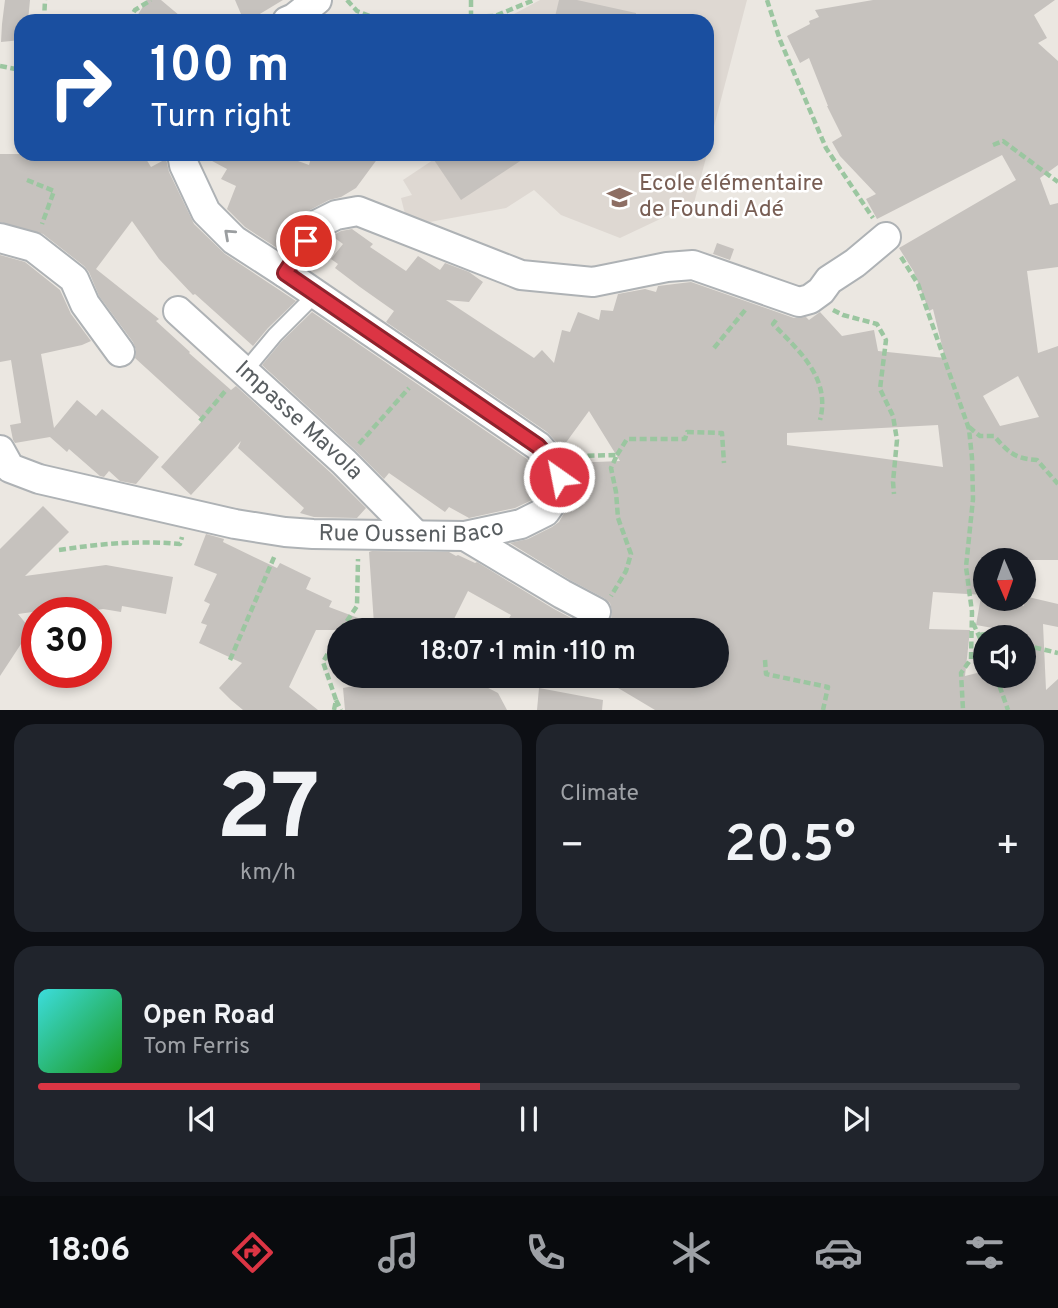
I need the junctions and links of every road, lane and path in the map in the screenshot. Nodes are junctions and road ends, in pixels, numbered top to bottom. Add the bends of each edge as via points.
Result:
1 (151, 0) edge
2 (317, 0) edge
3 (347, 0) edge
4 (534, 0) edge
5 (766, 1) edge
6 (132, 14) edge
7 (299, 14) edge
8 (364, 14) edge
9 (500, 14) edge
10 (993, 145) dead end
11 (183, 161) edge
12 (27, 180) dead end
13 (1058, 181) edge
14 (886, 237) junction
15 (0, 238) edge
16 (33, 247) junction
17 (285, 273) junction
18 (754, 285) junction
19 (316, 294) junction
20 (800, 299) junction
21 (178, 311) dead end
22 (714, 348) dead end
23 (120, 352) dead end
24 (425, 368) junction
25 (244, 370) junction
26 (820, 420) dead end
27 (200, 421) dead end
28 (968, 426) junction
29 (618, 455) junction
30 (552, 462) junction
31 (344, 463) junction
32 (724, 463) dead end
33 (3, 467) edge
34 (1058, 484) edge
35 (894, 494) dead end
36 (285, 531) junction
37 (355, 534) junction
38 (415, 534) junction
39 (465, 536) junction
40 (162, 542) dead end
41 (59, 550) dead end
42 (596, 612) joint
43 (349, 618) edge
44 (972, 619) junction
45 (975, 625) edge
46 (1036, 648) edge
47 (1058, 653) edge
48 (327, 655) edge
49 (230, 660) dead end
50 (765, 660) dead end
51 (327, 675) edge
52 (331, 688) edge
53 (1000, 688) edge
54 (335, 700) junction
55 (334, 709) edge
56 (341, 709) edge
57 (823, 709) edge
58 (963, 709) edge
59 (1008, 709) edge

1 - 6 path
2 - 7 street
3 - 8 path
4 - 9 path
5 - 14 path via 826,148
10 - 13 path via 1003,141
17 -> 11 street via 234,240 206,212
12 - 16 path via 54,191
14 - 20 street via 821,291
14 - 28 path via 918,284
15 - 16 street
16 - 23 street via 74,279 85,304
17 - 18 street via 316,225 358,211 521,275 593,282 693,265
17 - 19 street
18 - 20 street
18 - 22 path via 747,309
19 - 24 street
19 - 25 lane
20 - 26 path via 773,324 812,367 820,387
20 - 35 path via 877,324 886,340 880,389 893,416 897,440
21 - 25 street, Impasse Mavola
24 - 30 street via 538,446
24 - 31 path
25 - 27 path
25 - 31 street, Impasse Mavola
28 - 34 path via 980,436 994,436 1011,455 1037,460
28 - 44 path via 973,499 966,567
29 - 30 path
29 - 32 path via 627,439 685,439 687,432 722,433
29 - 42 path via 611,468 618,518 631,554 626,571
30 - 39 street, Rue Ousseni Baco via 559,477 555,498 545,512 521,524
31 - 38 street, Impasse Mavola
33 - 36 street, Rue Ousseni Baco via 175,511
36 - 37 street, Rue Ousseni Baco
36 - 49 path
37 - 38 street, Rue Ousseni Baco
37 - 43 path via 357,606
38 - 39 street, Rue Ousseni Baco
39 - 42 street
40 - 41 path
44 - 45 path
44 - 58 path via 971,659 961,673
46 - 47 path
48 - 51 path via 323,662
50 - 57 path via 766,674 828,687
52 - 54 path
53 - 59 path
54 - 55 path
54 - 56 path

